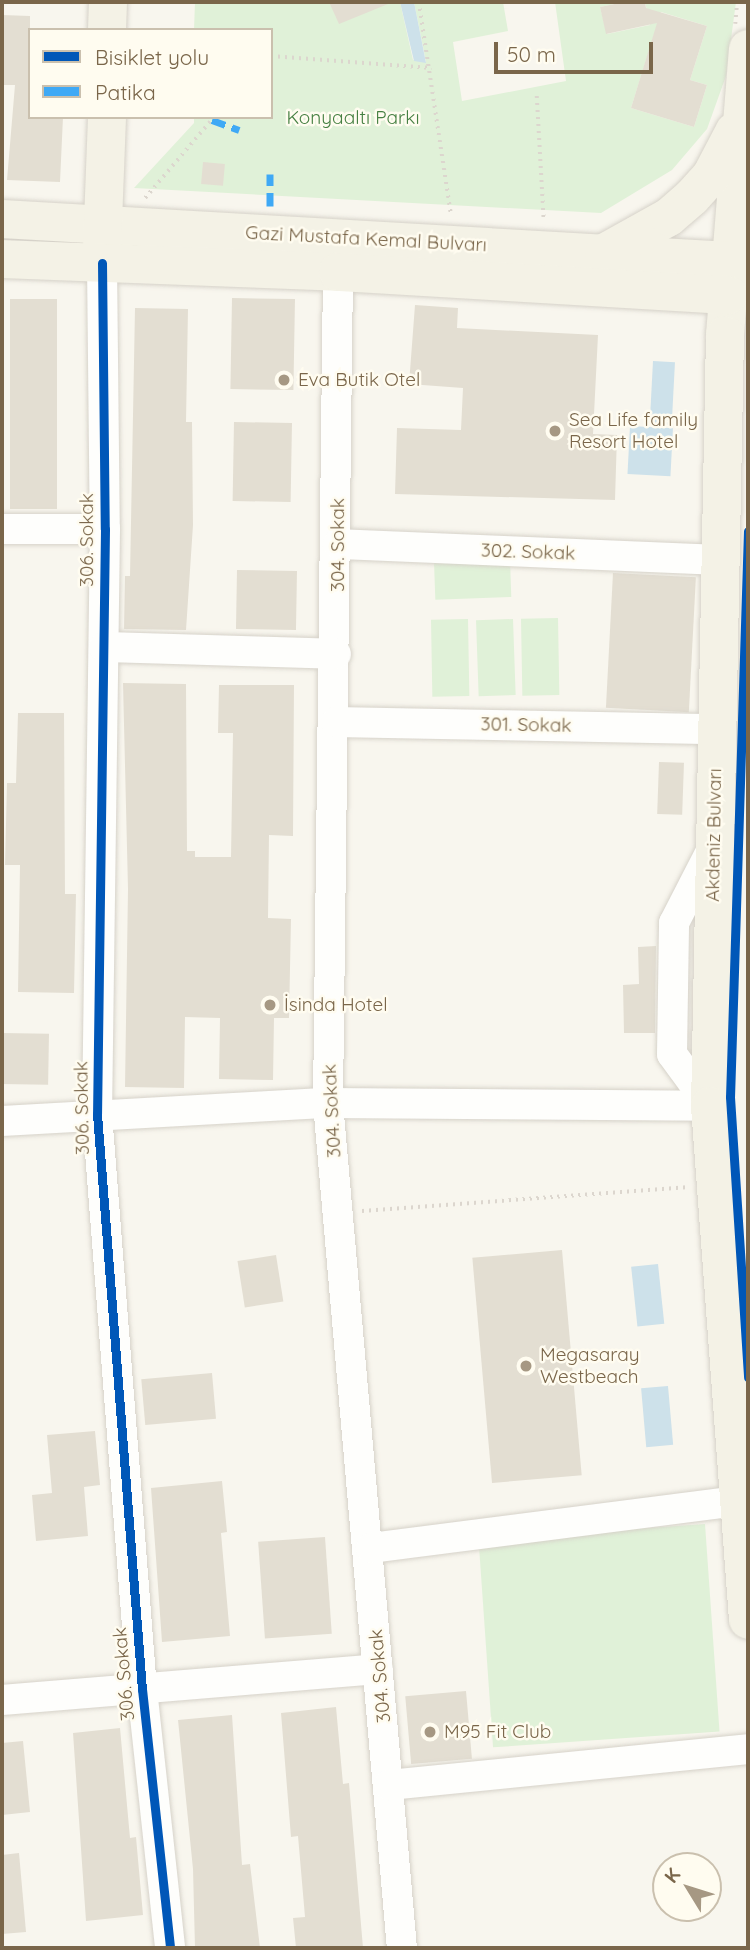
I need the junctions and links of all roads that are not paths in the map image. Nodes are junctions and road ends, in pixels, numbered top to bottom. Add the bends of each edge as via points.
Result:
1 (108, 2) edge
2 (107, 28) edge
3 (741, 39) edge
4 (743, 107) junction
5 (107, 119) edge
6 (2, 219) edge
7 (103, 223) junction
8 (604, 253) junction
9 (338, 254) junction
10 (2, 259) edge
11 (102, 263) junction
12 (729, 278) junction
13 (2, 529) edge
14 (105, 529) junction
15 (338, 544) junction
16 (718, 560) junction
17 (104, 647) junction
18 (336, 654) junction
19 (335, 722) junction
20 (716, 729) junction
21 (328, 1104) junction
22 (710, 1107) junction
23 (97, 1114) junction
24 (2, 1121) edge
25 (738, 1501) junction
26 (371, 1548) junction
27 (748, 1612) edge
28 (748, 1620) edge
29 (379, 1669) junction
30 (142, 1689) junction
31 (2, 1700) edge
32 (748, 1749) edge
33 (389, 1785) junction
34 (170, 1948) edge
35 (402, 1948) edge

1 - 2 main road
3 - 4 main road, Akdeniz Bulvarı
4 - 8 main road via 728,149 705,183 669,217
4 - 12 main road, Akdeniz Bulvarı
5 - 7 main road, 306. Sokak
6 - 7 main road, Gazi Mustafa Kemal Bulvarı
7 - 9 main road, Gazi Mustafa Kemal Bulvarı
7 - 11 main road, 306. Sokak
8 - 9 main road, Gazi Mustafa Kemal Bulvarı
8 - 12 main road, Gazi Mustafa Kemal Bulvarı
9 - 11 main road, Gazi Mustafa Kemal Bulvarı
9 - 12 main road, Gazi Mustafa Kemal Bulvarı
9 - 15 street, 304. Sokak
10 - 11 main road, Gazi Mustafa Kemal Bulvarı
11 - 14 street, 306. Sokak
12 - 16 main road, Akdeniz Bulvarı
13 - 14 street
14 - 17 street, 306. Sokak
15 - 16 street, 302. Sokak
15 - 18 street, 304. Sokak
16 - 20 main road, Akdeniz Bulvarı
17 - 18 street
17 - 23 street, 306. Sokak
18 - 19 street, 304. Sokak
19 - 20 street, 301. Sokak
19 - 21 street, 304. Sokak
20 - 22 main road, Akdeniz Bulvarı
21 - 22 street
21 - 23 street
21 - 26 street, 304. Sokak
22 - 25 main road, Akdeniz Bulvarı
23 - 24 street
23 - 30 street, 306. Sokak
25 - 26 street
25 - 27 main road, Akdeniz Bulvarı
26 - 29 street, 304. Sokak
27 - 28 main road, Akdeniz Bulvarı
29 - 30 street
29 - 33 street, 304. Sokak
30 - 31 street
30 - 34 street, 306. Sokak
32 - 33 street
33 - 35 street, 304. Sokak

